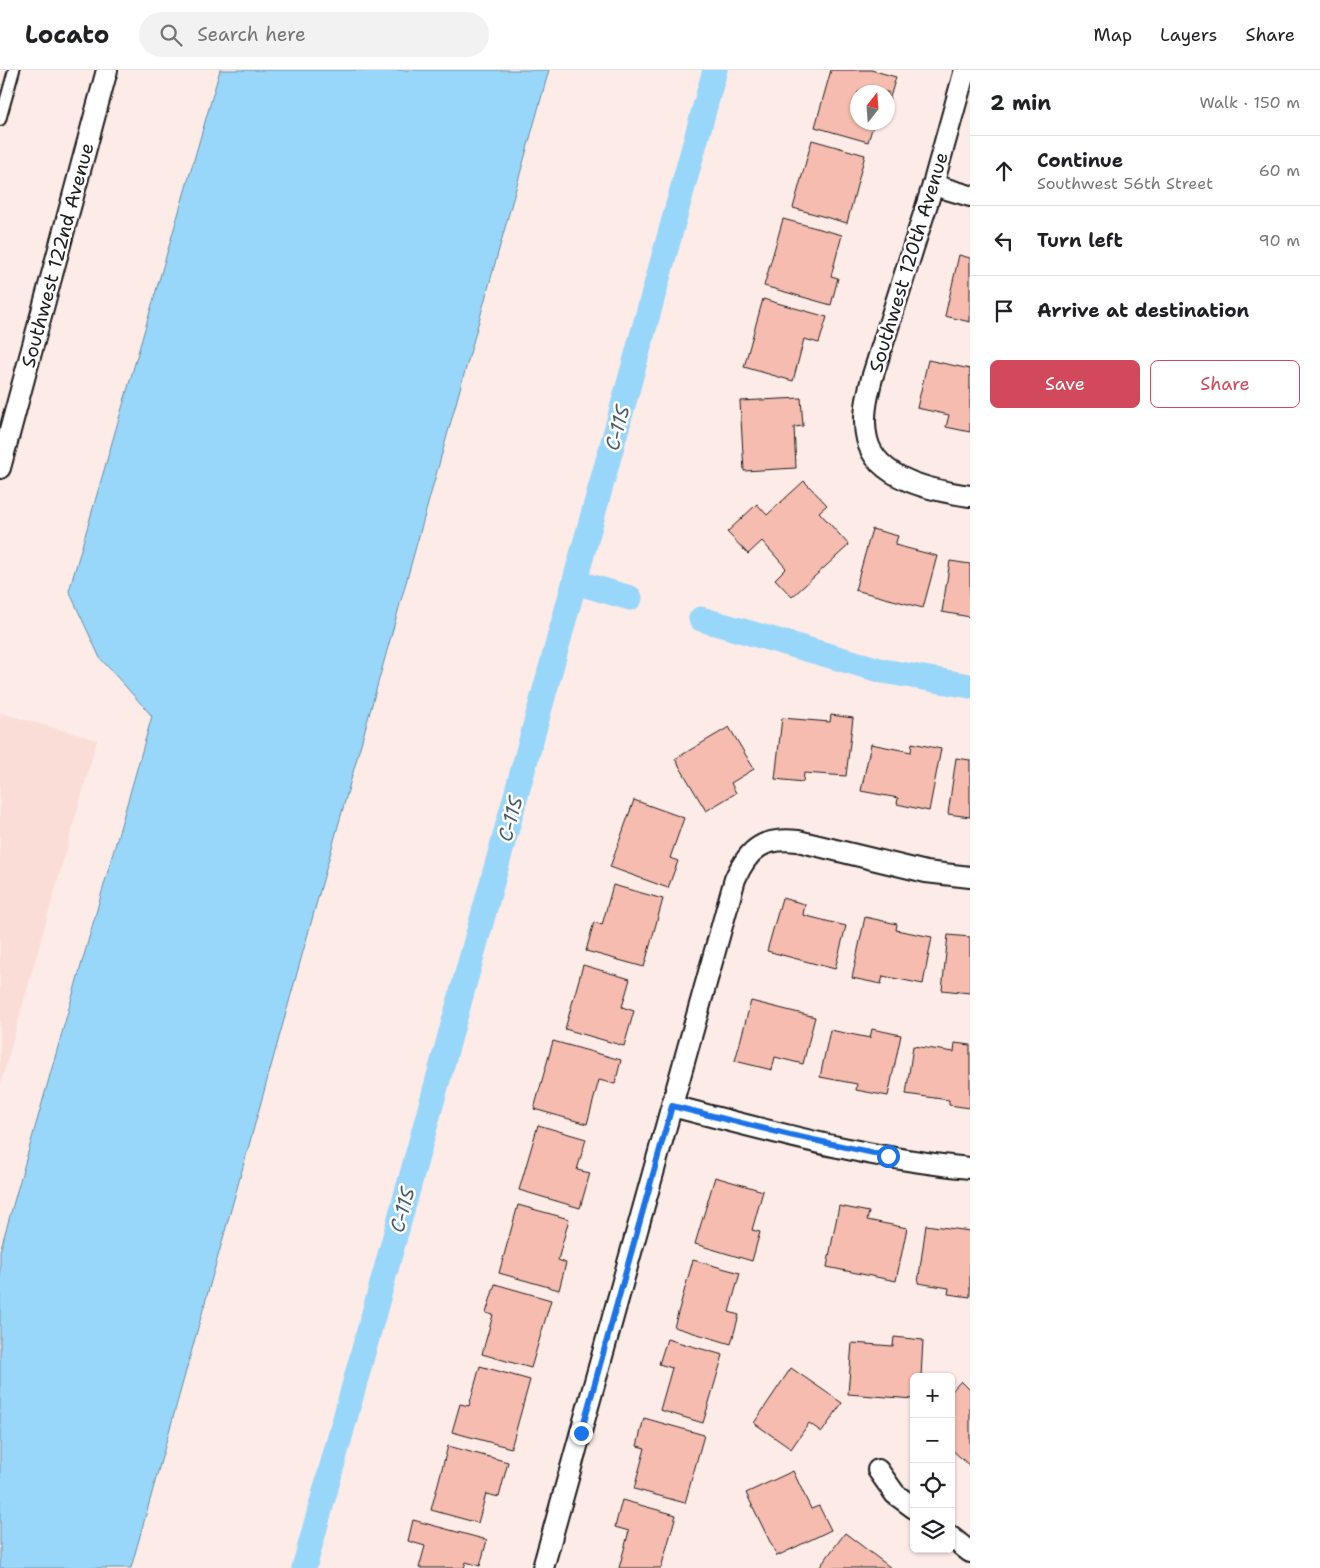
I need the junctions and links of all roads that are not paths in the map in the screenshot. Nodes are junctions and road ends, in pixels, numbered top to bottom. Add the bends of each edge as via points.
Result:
1 (14, 70) edge
2 (107, 70) edge
3 (965, 70) edge
4 (0, 120) edge
5 (933, 185) junction
6 (970, 196) edge
7 (0, 468) edge
8 (970, 496) edge
9 (970, 877) edge
10 (672, 1106) junction
11 (970, 1168) edge
12 (878, 1470) dead end
13 (910, 1505) edge
14 (955, 1540) edge
15 (970, 1552) edge
16 (970, 1561) edge
17 (543, 1568) edge
18 (965, 1568) edge

1 - 4 lane
2 - 7 street, Southwest 122nd Avenue
3 - 5 street, Southwest 120th Avenue
5 - 6 street
5 - 8 street, Southwest 120th Avenue via 868,392 867,440 880,464 890,472 928,487
9 - 10 street via 926,872 798,841 784,839 757,846 748,854 735,878
10 - 11 street via 872,1154
10 - 17 street
12 - 13 street via 895,1494
14 - 15 street
16 - 18 street

